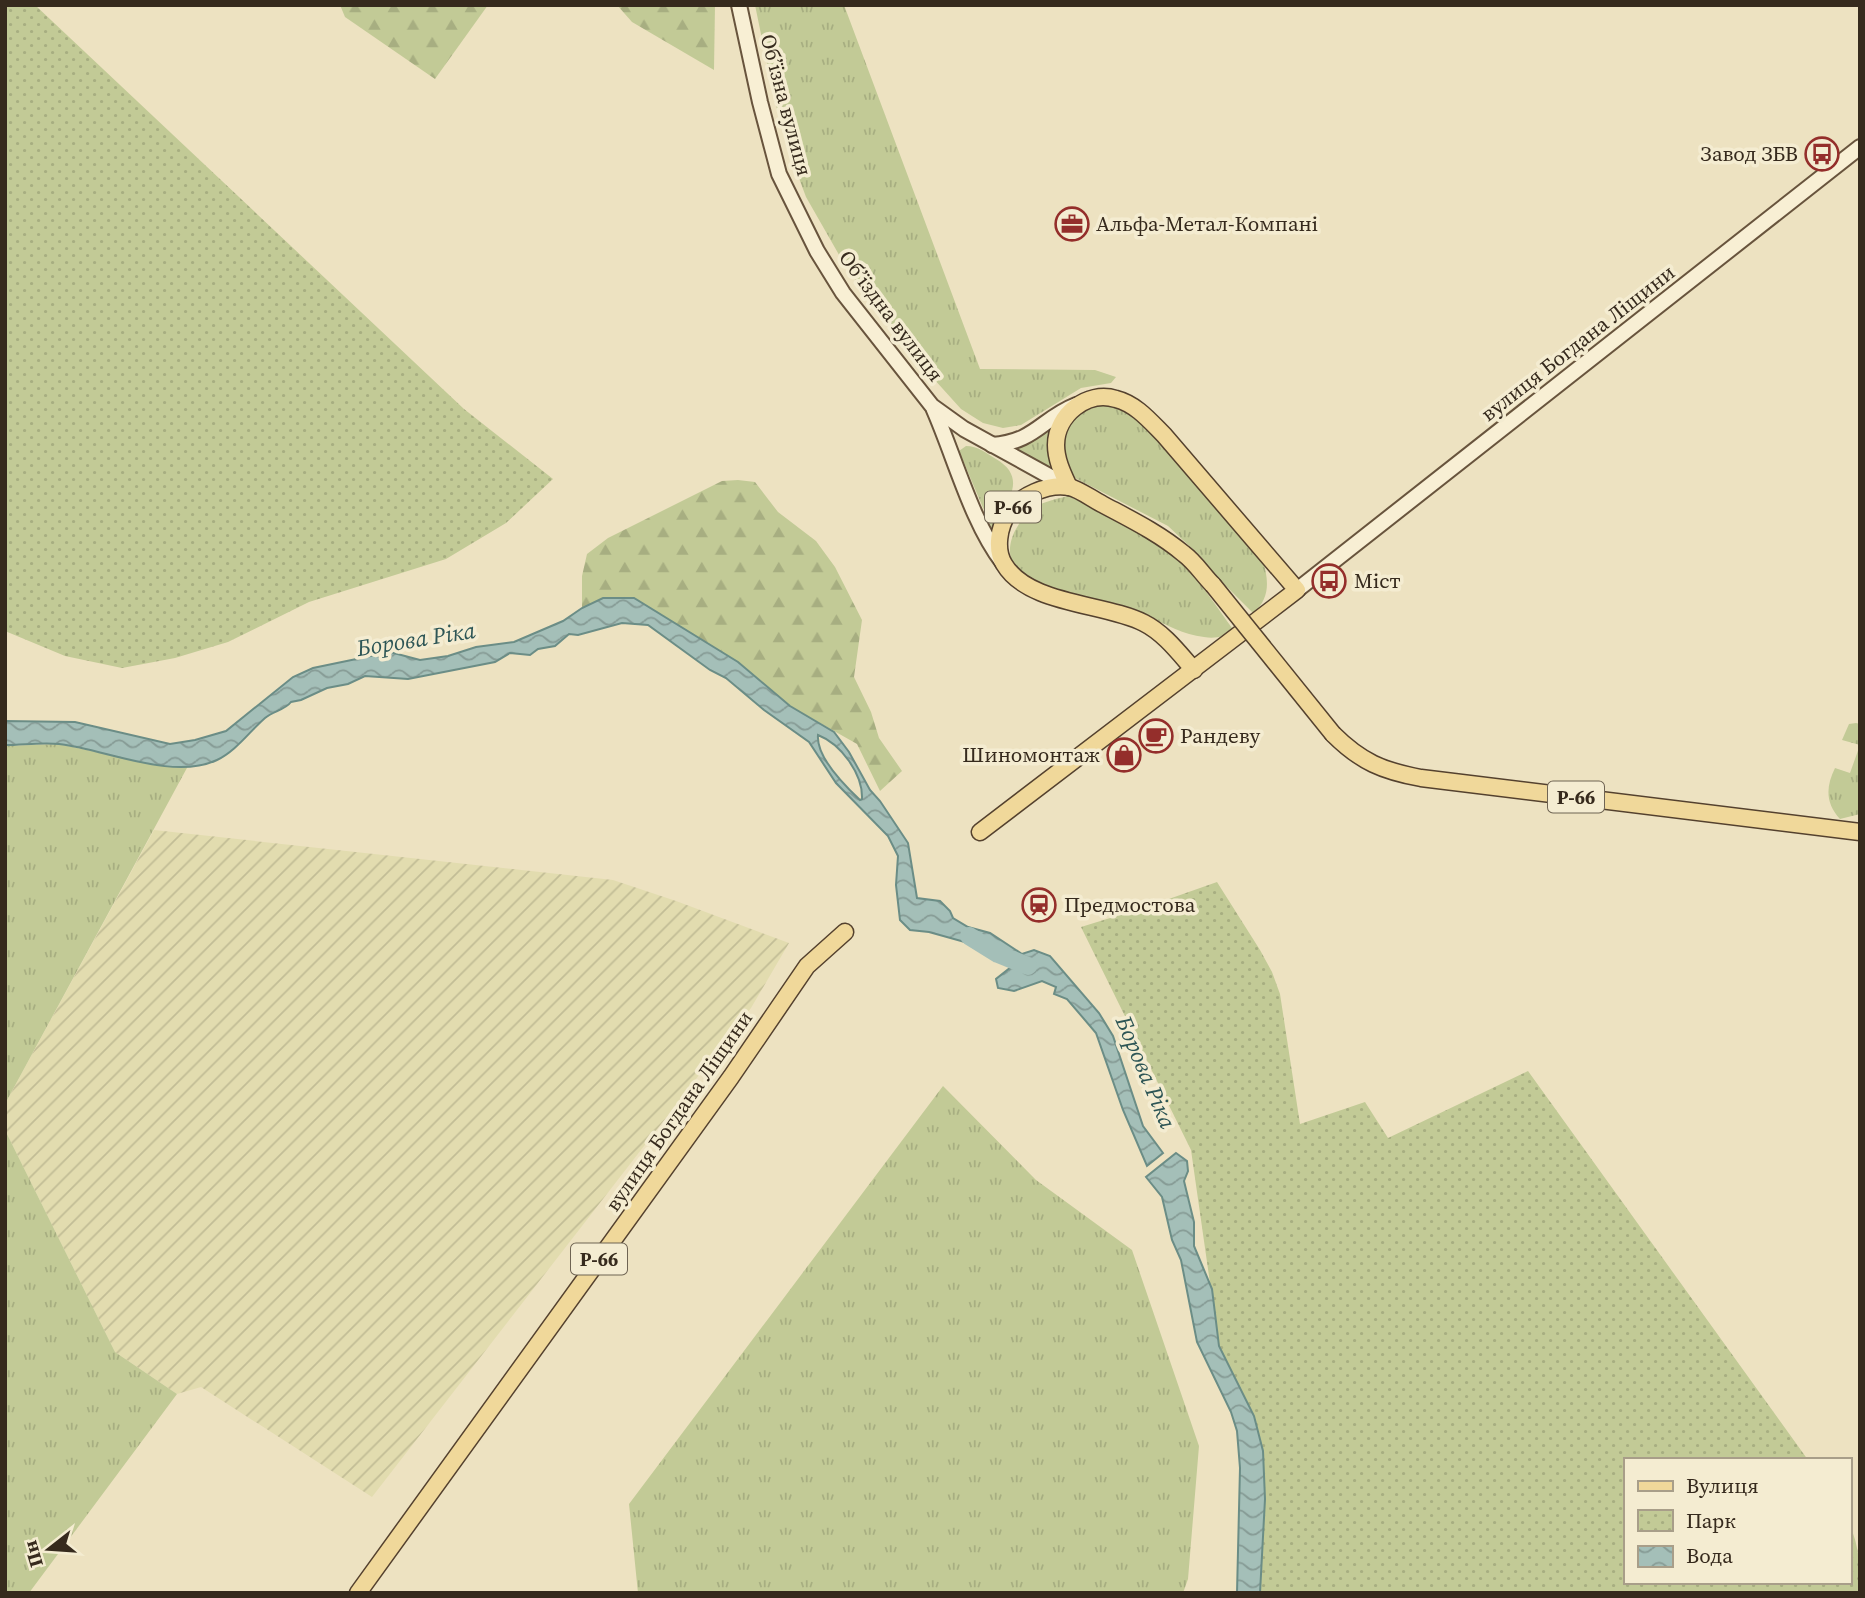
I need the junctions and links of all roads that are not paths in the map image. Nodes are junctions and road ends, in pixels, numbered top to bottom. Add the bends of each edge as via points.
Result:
1 (738, 5) edge
2 (1860, 147) edge
3 (817, 251) joint
4 (1078, 404) junction
5 (932, 406) junction
6 (992, 445) junction
7 (1069, 487) junction
8 (1004, 565) junction
9 (1297, 590) junction
10 (1194, 670) junction
11 (980, 832) dead end
12 (1860, 832) edge
13 (845, 932) dead end
14 (358, 1593) edge

1 - 3 main road, Об’їзна вулиця via 779,173
2 - 9 main road, вулиця Богдана Ліщини
3 - 5 main road, Об’їздна вулиця via 843,293
4 - 6 main road via 1028,437
4 - 7 main road, Р-66 via 1060,426 1055,446
4 - 9 main road via 1114,398 1139,411
5 - 6 main road
5 - 8 main road via 980,525
6 - 7 main road
7 - 8 main road, Р-66 via 1044,489 1015,504 1000,535
7 - 12 main road, Р-66, bridge via 1154,532 1186,555 1333,734 1367,762 1411,776
8 - 10 main road via 1040,592 1146,624
9 - 10 main road
10 - 11 main road
13 - 14 main road, вулиця Богдана Ліщини / Р-66 via 807,966

